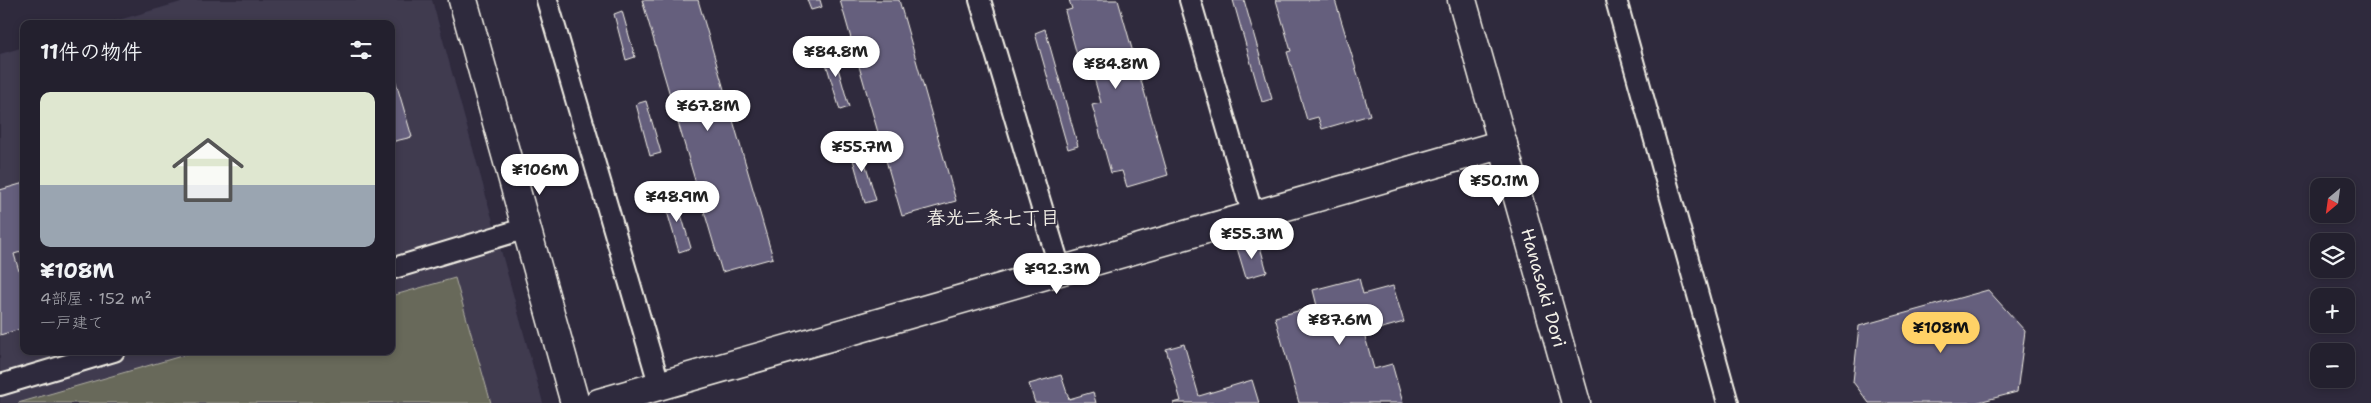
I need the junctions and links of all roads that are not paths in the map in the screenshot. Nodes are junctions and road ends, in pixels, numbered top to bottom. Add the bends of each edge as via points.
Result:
1 (463, 0) edge
2 (547, 0) edge
3 (980, 0) edge
4 (1190, 0) edge
5 (1462, 0) edge
6 (1616, 0) edge
7 (1503, 144) junction
8 (1253, 216) junction
9 (527, 228) junction
10 (395, 268) edge
11 (1061, 272) junction
12 (101, 355) edge
13 (0, 385) edge
14 (660, 387) junction
15 (575, 403) edge
16 (599, 403) edge
17 (1576, 403) edge
18 (1728, 403) edge

1 - 9 street
2 - 14 lane
3 - 11 lane
4 - 8 lane
5 - 7 street, Hanasaki Dori
6 - 18 lane
7 - 8 street
7 - 17 street, Hanasaki Dori
8 - 11 street
9 - 10 lane
9 - 15 street
11 - 14 street
12 - 13 lane
14 - 16 street

